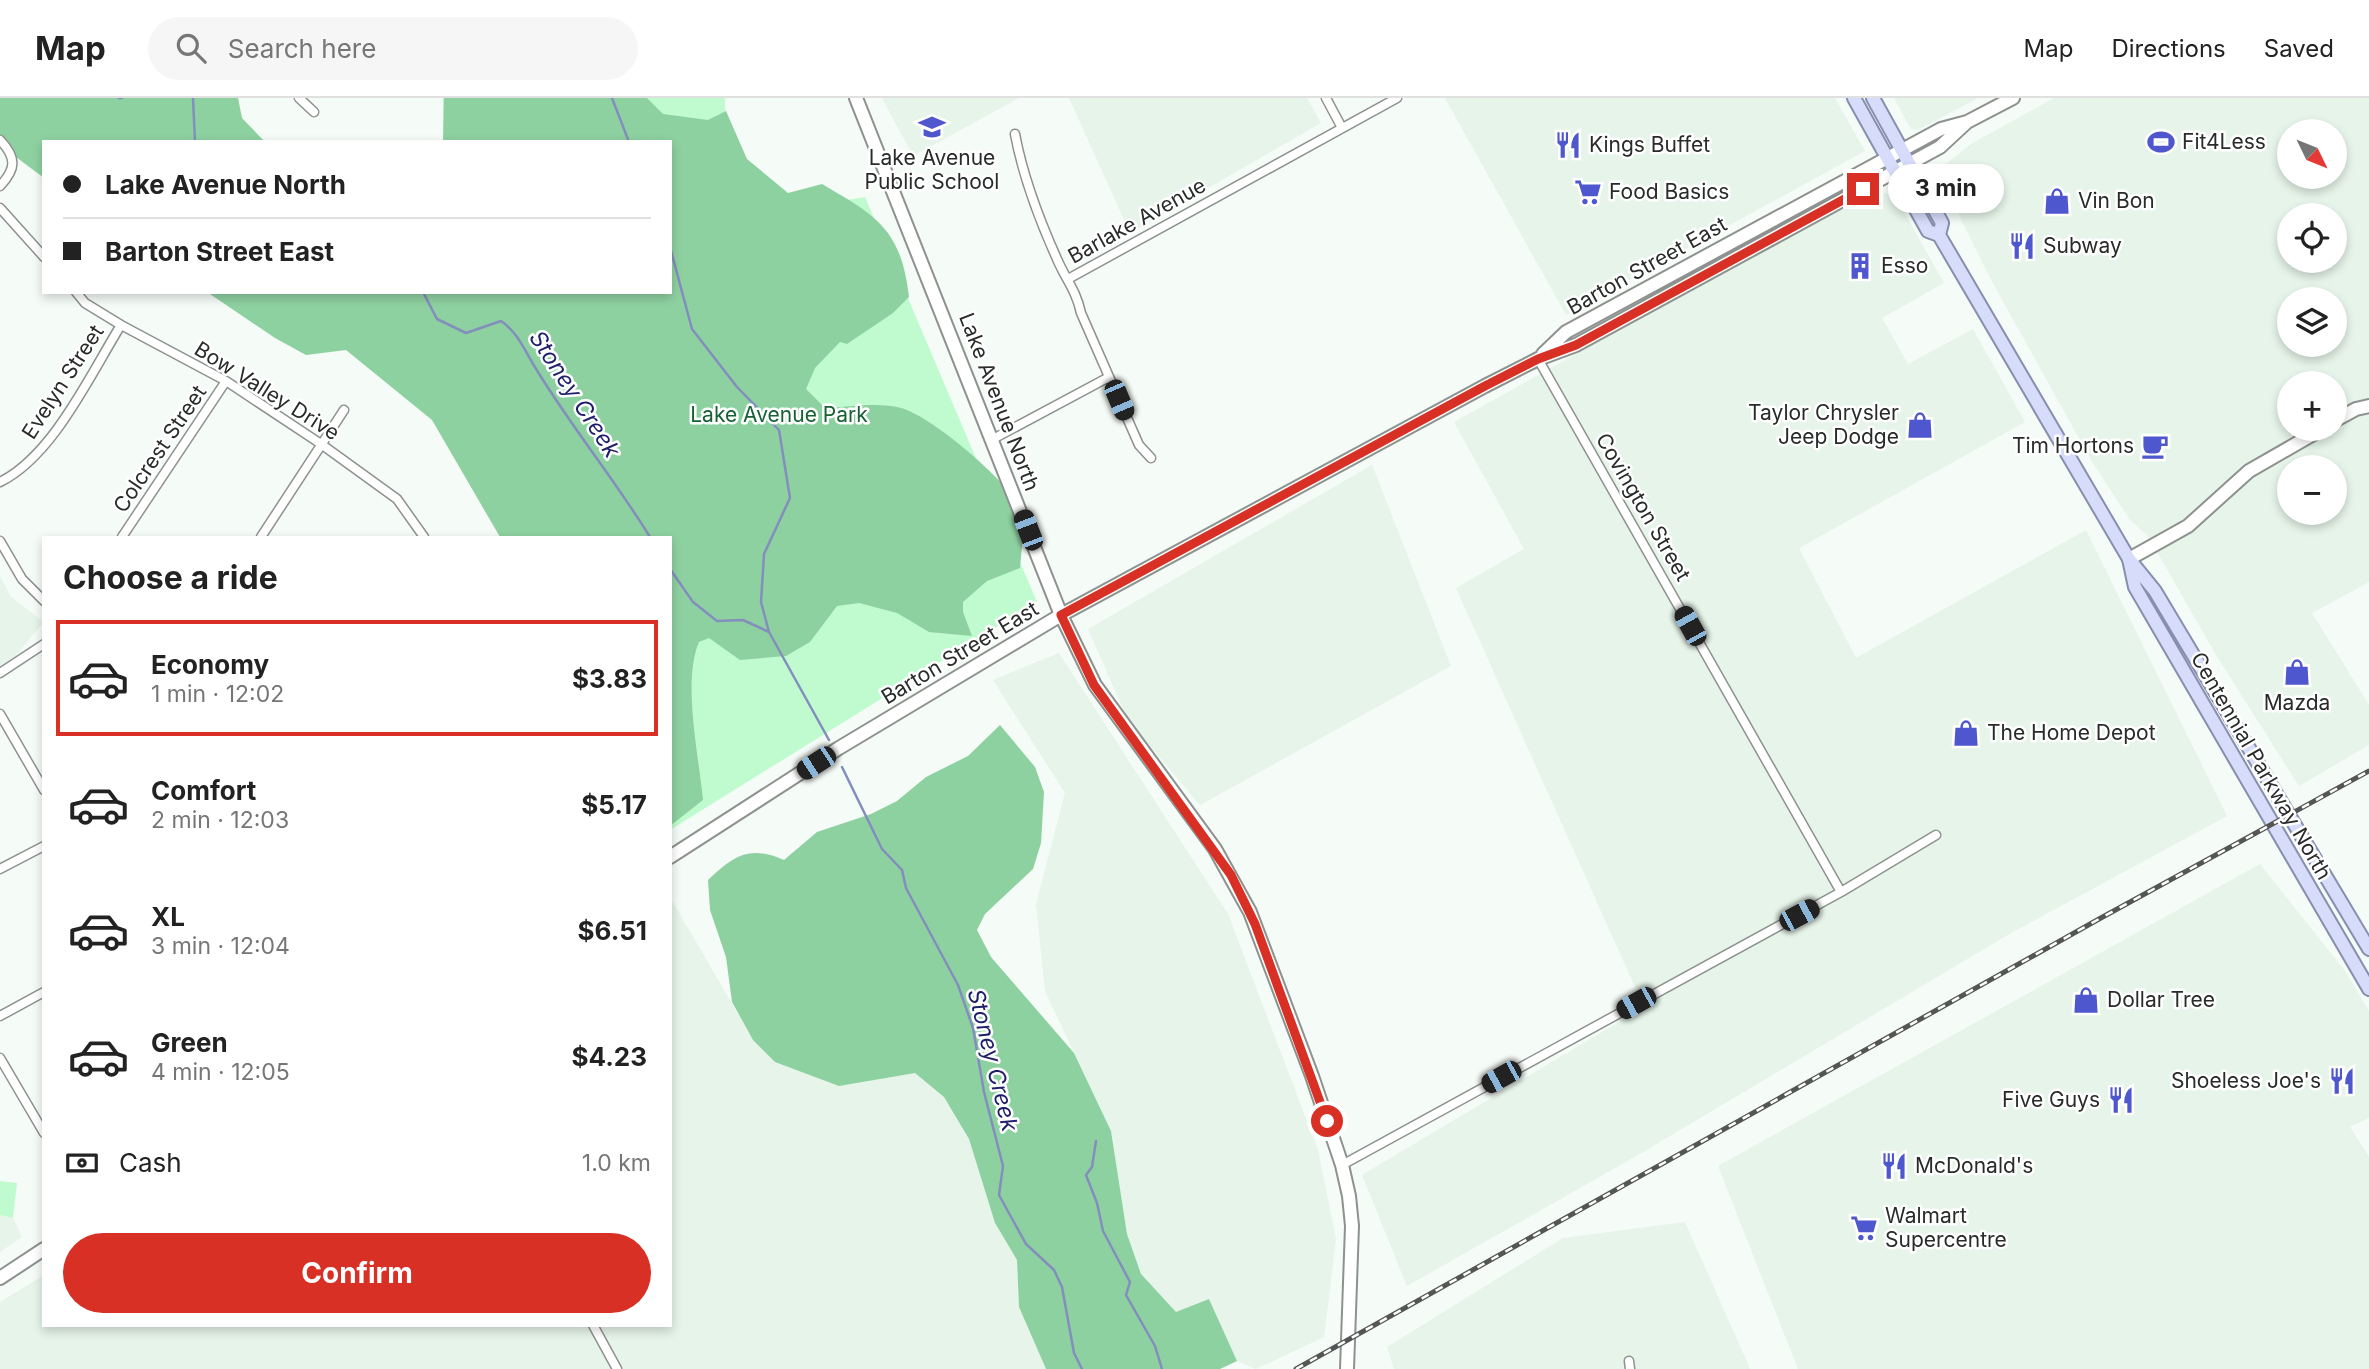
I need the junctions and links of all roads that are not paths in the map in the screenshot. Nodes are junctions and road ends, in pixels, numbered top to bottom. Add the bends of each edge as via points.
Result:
1 (299, 98) edge
2 (856, 98) edge
3 (1326, 98) edge
4 (1397, 98) edge
5 (1854, 98) edge
6 (1873, 98) edge
7 (2013, 98) edge
8 (314, 112) dead end
9 (1967, 122) junction
10 (1342, 128) junction
11 (1015, 134) dead end
12 (0, 140) edge
13 (1902, 150) junction
14 (1887, 158) junction
15 (1909, 164) junction
16 (1895, 172) junction
17 (0, 186) edge
18 (0, 208) edge
19 (1772, 220) junction
20 (1779, 235) junction
21 (1939, 235) junction
22 (42, 255) edge
23 (1068, 279) junction
24 (78, 294) edge
25 (121, 325) junction
26 (1538, 359) junction
27 (1109, 377) junction
28 (226, 381) junction
29 (2369, 406) edge
30 (344, 410) dead end
31 (2347, 414) edge
32 (993, 439) junction
33 (2301, 441) edge
34 (321, 444) junction
35 (1151, 458) dead end
36 (0, 482) edge
37 (123, 536) edge
38 (262, 536) edge
39 (423, 536) edge
40 (0, 541) edge
41 (2129, 559) junction
42 (42, 599) edge
43 (1061, 615) junction
44 (42, 645) edge
45 (0, 673) edge
46 (0, 715) edge
47 (42, 785) edge
48 (1936, 835) dead end
49 (42, 847) edge
50 (672, 856) edge
51 (0, 869) edge
52 (1841, 892) junction
53 (2369, 949) edge
54 (2369, 989) edge
55 (42, 993) edge
56 (0, 1016) edge
57 (0, 1058) edge
58 (42, 1130) edge
59 (1342, 1166) junction
60 (42, 1250) edge
61 (0, 1278) edge
62 (594, 1327) edge
63 (617, 1369) edge
64 (1348, 1369) edge

1 - 8 street
2 - 32 main road, Lake Avenue North
3 - 10 street
4 - 10 street, Barlake Avenue
5 - 14 main road, Centennial Parkway North
6 - 13 main road, Centennial Parkway North
7 - 9 main road, Barton Street East
9 - 13 main road, Barton Street East via 1941,129
9 - 15 main road, Barton Street East via 1941,147
10 - 23 street, Barlake Avenue
11 - 23 street via 1020,163
12 - 17 street via 14,160 13,171
13 - 14 main road, Barton Street East
13 - 15 main road, Centennial Parkway North
14 - 16 main road, Centennial Parkway North
14 - 19 main road, Barton Street East
15 - 16 main road, Barton Street East
15 - 21 main road, Centennial Parkway North via 1942,223
16 - 20 main road, Barton Street East
16 - 21 main road, Centennial Parkway North via 1928,231
18 - 22 street
19 - 20 main road
19 - 26 main road, Barton Street East via 1566,332
20 - 26 main road, Barton Street East via 1576,345
21 - 41 main road, Centennial Parkway North
23 - 27 street, Barlake Avenue
24 - 25 street, Bow Valley Drive
25 - 28 street, Bow Valley Drive
25 - 36 street, Evelyn Street via 31,463
26 - 43 main road, Barton Street East
26 - 52 street, Covington Street
27 - 32 street
27 - 35 street, Barlake Avenue via 1139,445
28 - 34 street, Bow Valley Drive
28 - 37 street, Colcrest Street
29 - 31 main road
30 - 34 street
32 - 43 main road, Lake Avenue North
33 - 41 main road via 2249,471 2188,526
34 - 38 street
34 - 39 street, Bow Valley Drive via 397,499
40 - 42 street via 22,579
41 - 53 main road, Centennial Parkway North via 2155,591
41 - 54 main road, Centennial Parkway North via 2135,587
43 - 50 main road, Barton Street East via 839,748
43 - 59 main road, Lake Avenue North via 1094,685 1215,849 1248,907
44 - 45 street
46 - 47 street
48 - 52 street
49 - 51 street
52 - 59 street
55 - 56 street
57 - 58 street
59 - 64 main road, Lake Avenue North via 1352,1226
60 - 61 main road
62 - 63 street

